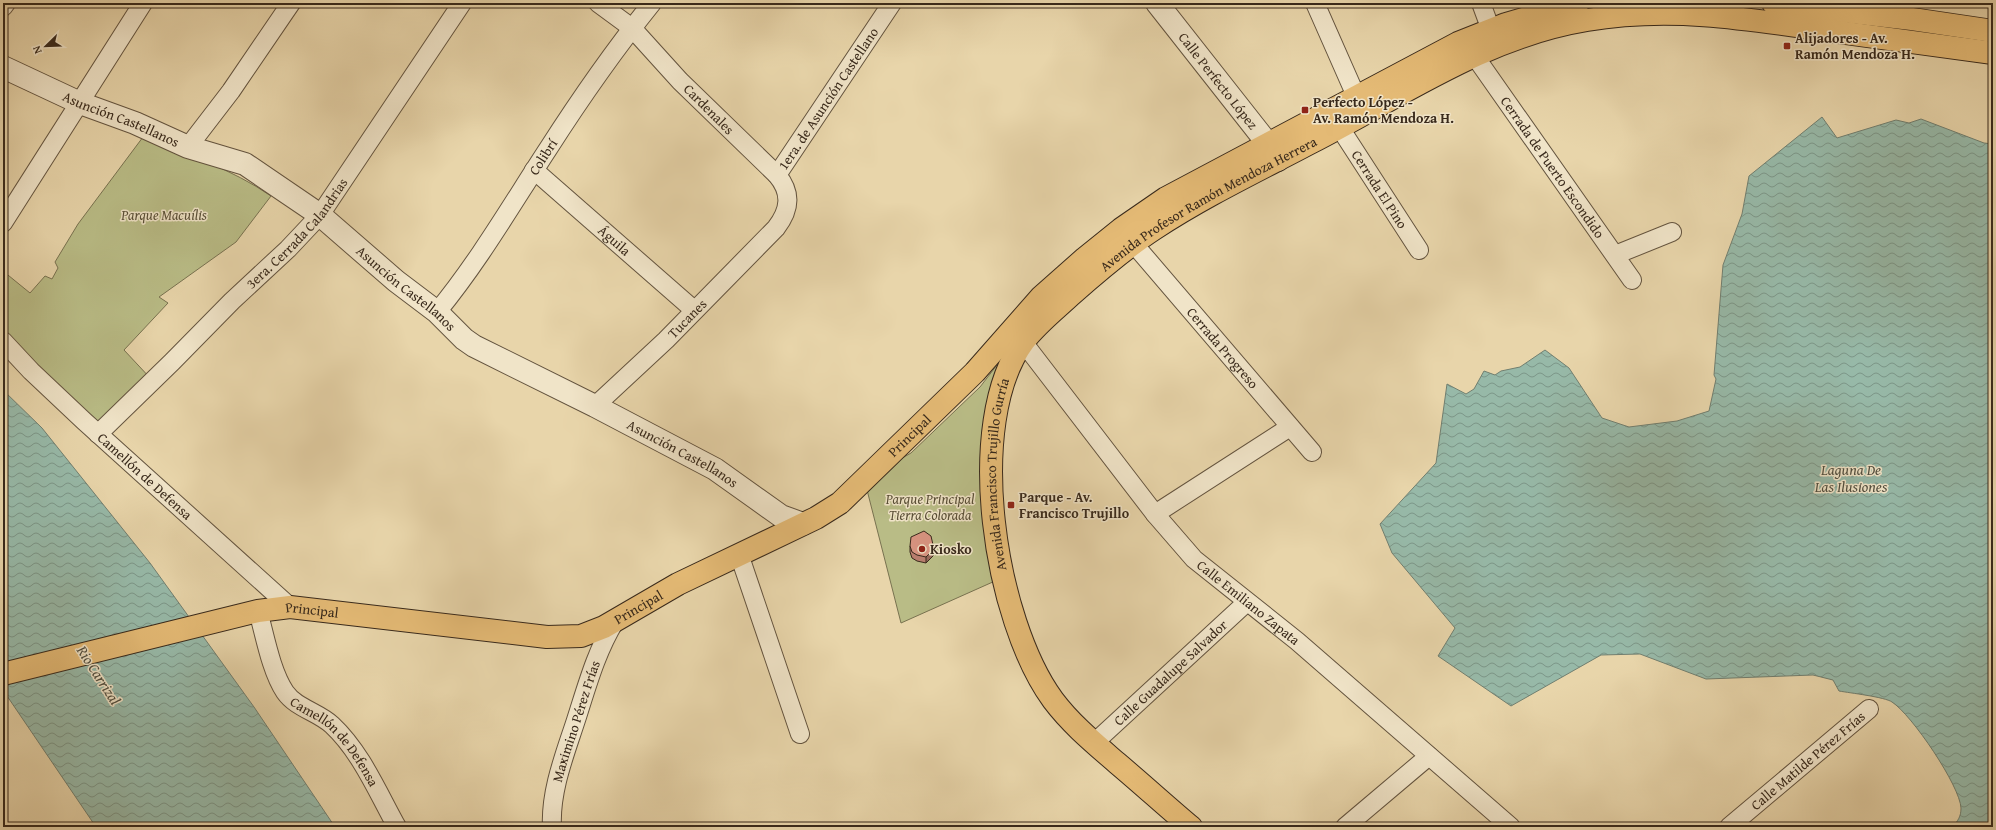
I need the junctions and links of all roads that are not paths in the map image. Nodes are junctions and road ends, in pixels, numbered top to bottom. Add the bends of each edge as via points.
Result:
1 (6, 3) edge
2 (143, 3) edge
3 (291, 3) edge
4 (462, 3) edge
5 (598, 3) edge
6 (652, 3) edge
7 (1157, 3) edge
8 (1315, 3) edge
9 (1481, 3) edge
10 (1578, 3) edge
11 (1773, 3) edge
12 (887, 5) edge
13 (3, 7) edge
14 (1865, 8) edge
15 (632, 28) junction
16 (1993, 31) edge
17 (1863, 36) junction
18 (1494, 37) junction
19 (1993, 53) edge
20 (1474, 55) junction
21 (3, 67) edge
22 (80, 103) junction
23 (1361, 104) junction
24 (1340, 128) junction
25 (188, 147) junction
26 (1273, 152) junction
27 (534, 170) junction
28 (777, 174) junction
29 (320, 215) junction
30 (3, 222) edge
31 (776, 228) joint
32 (1672, 232) dead end
33 (1133, 244) junction
34 (1419, 250) dead end
35 (1615, 254) junction
36 (1632, 280) dead end
37 (694, 310) junction
38 (437, 312) junction
39 (3, 341) edge
40 (1023, 342) junction
41 (975, 372) junction
42 (1000, 393) junction
43 (595, 406) junction
44 (1290, 427) junction
45 (98, 434) junction
46 (1312, 452) dead end
47 (1155, 514) junction
48 (803, 524) junction
49 (739, 554) junction
50 (1247, 602) junction
51 (290, 606) junction
52 (258, 611) junction
53 (615, 621) junction
54 (3, 674) edge
55 (1869, 710) dead end
56 (800, 734) dead end
57 (1094, 743) junction
58 (1429, 756) junction
59 (397, 827) edge
60 (552, 827) edge
61 (1191, 827) edge
62 (1345, 827) edge
63 (1512, 827) edge
64 (1729, 827) edge

1 - 13 street
2 - 22 street
3 - 25 street via 231,91
4 - 29 street, 3era. Cerrada Calandrias
5 - 15 street, Cardenales
6 - 15 street, Colibrí
7 - 26 street, Calle Perfecto López
8 - 23 street
9 - 18 street
10 - 18 main road, Avenida Profesor Ramón Mendoza Herrera
11 - 14 main road
12 - 28 street, 1era. de Asunción Castellano
14 - 16 main road
14 - 17 street
15 - 27 street, Colibrí
15 - 28 street, Cardenales via 680,81
17 - 18 main road, Avenida Profesor Ramón Mendoza Herrera via 1708,14 1651,12 1621,14
17 - 19 main road, Avenida Profesor Ramón Mendoza Herrera
18 - 20 main road, Avenida Profesor Ramón Mendoza Herrera
18 - 23 main road, Avenida Profesor Ramón Mendoza Herrera via 1432,56
20 - 23 main road, Avenida Profesor Ramón Mendoza Herrera via 1400,92
20 - 35 street, Cerrada de Puerto Escondido
21 - 22 street, Asunción Castellanos
22 - 25 street, Asunción Castellanos
22 - 30 street
23 - 24 main road, Avenida Profesor Ramón Mendoza Herrera
23 - 26 main road, Avenida Profesor Ramón Mendoza Herrera
24 - 26 main road, Avenida Profesor Ramón Mendoza Herrera
24 - 34 street, Cerrada El Pino
25 - 29 street, Asunción Castellanos via 245,164
26 - 33 main road, Avenida Profesor Ramón Mendoza Herrera
26 - 41 main road, Avenida Profesor Ramón Mendoza Herrera via 1166,198 1121,229 1084,258 1041,298
27 - 37 street, Águila
27 - 38 street, Colibrí via 465,277
28 - 31 street, Cardenales via 786,189 788,199 785,215
29 - 38 street, Asunción Castellanos via 396,281
29 - 45 street, 3era. Cerrada Calandrias via 288,250 232,301
31 - 37 street, Tucanes
32 - 35 street
33 - 40 main road, Avenida Profesor Ramón Mendoza Herrera via 1047,316
33 - 44 street, Cerrada Progreso
35 - 36 street, Cerrada de Puerto Escondido
37 - 43 street, Tucanes via 666,340
38 - 43 street, Asunción Castellanos via 474,346
39 - 45 street, Camellón de Defensa
40 - 42 main road, Avenida Francisco Trujillo Gurría
40 - 47 street, Calle Emiliano Zapata
41 - 42 main road via 985,372 994,376 998,381
41 - 48 main road, Principal via 840,503 830,511
42 - 57 main road, Avenida Francisco Trujillo Gurría via 992,441 992,482 998,550 1010,608 1025,649 1042,684 1067,716
43 - 48 street, Asunción Castellanos via 716,469 781,516
44 - 46 street, Cerrada Progreso
44 - 47 street
45 - 51 street, Camellón de Defensa
47 - 50 street, Calle Emiliano Zapata via 1194,559
48 - 49 main road, Principal
49 - 53 main road, Principal via 657,595
49 - 56 street
50 - 57 street, Calle Guadalupe Salvador
50 - 58 street, Calle Emiliano Zapata via 1297,641
51 - 52 main road, Principal
51 - 53 main road, Principal via 560,638 581,636
52 - 54 main road, Principal
52 - 59 street, Camellón de Defensa via 278,679 285,692 331,725 350,745
53 - 60 street, Maximino Pérez Frías via 595,661 569,741 553,801
55 - 64 street, Calle Matilde Pérez Frías
57 - 61 main road, Avenida Francisco Trujillo Gurría
58 - 62 street
58 - 63 street, Calle Emiliano Zapata

